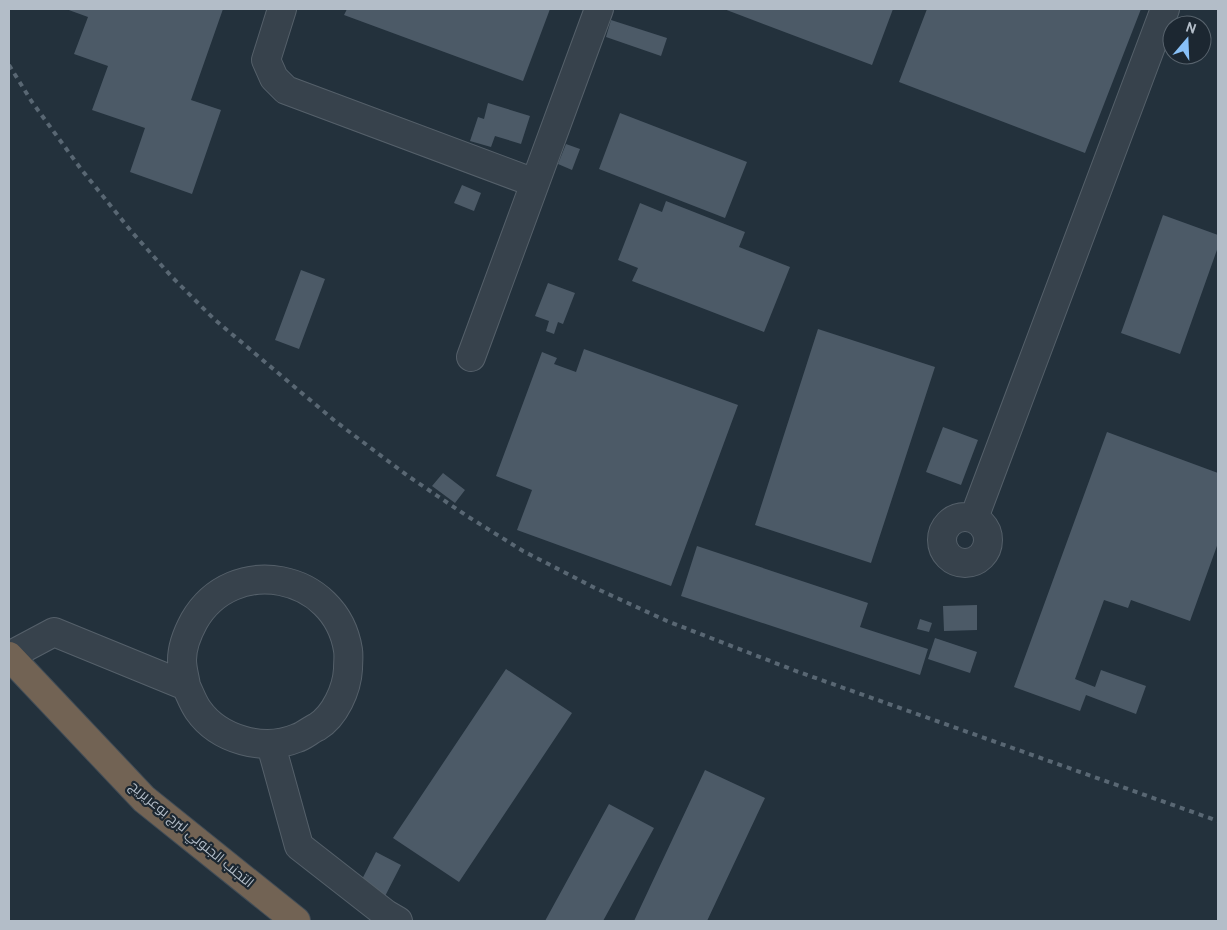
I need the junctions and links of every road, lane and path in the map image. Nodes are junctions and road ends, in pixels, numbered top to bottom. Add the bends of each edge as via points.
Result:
1 (282, 9) edge
2 (599, 9) edge
3 (1165, 9) edge
4 (535, 184) junction
5 (471, 357) dead end
6 (974, 518) dead end
7 (9, 656) edge
8 (186, 686) junction
9 (270, 745) junction
10 (296, 921) edge
11 (398, 921) edge

1 - 4 street via 266,60 274,78 286,90
2 - 4 street
3 - 6 street
4 - 5 street
7 - 8 street via 54,632
7 - 10 highway, التجنب الجنوبي لبرج بوعريريج via 144,799
8 - 9 street via 199,711 218,730 243,742
8 - 9 street via 182,660 188,633 201,609 222,591 247,580 274,579 301,586 324,602 340,624 348,650 348,677 338,703 321,724 297,738
9 - 11 street via 299,846

